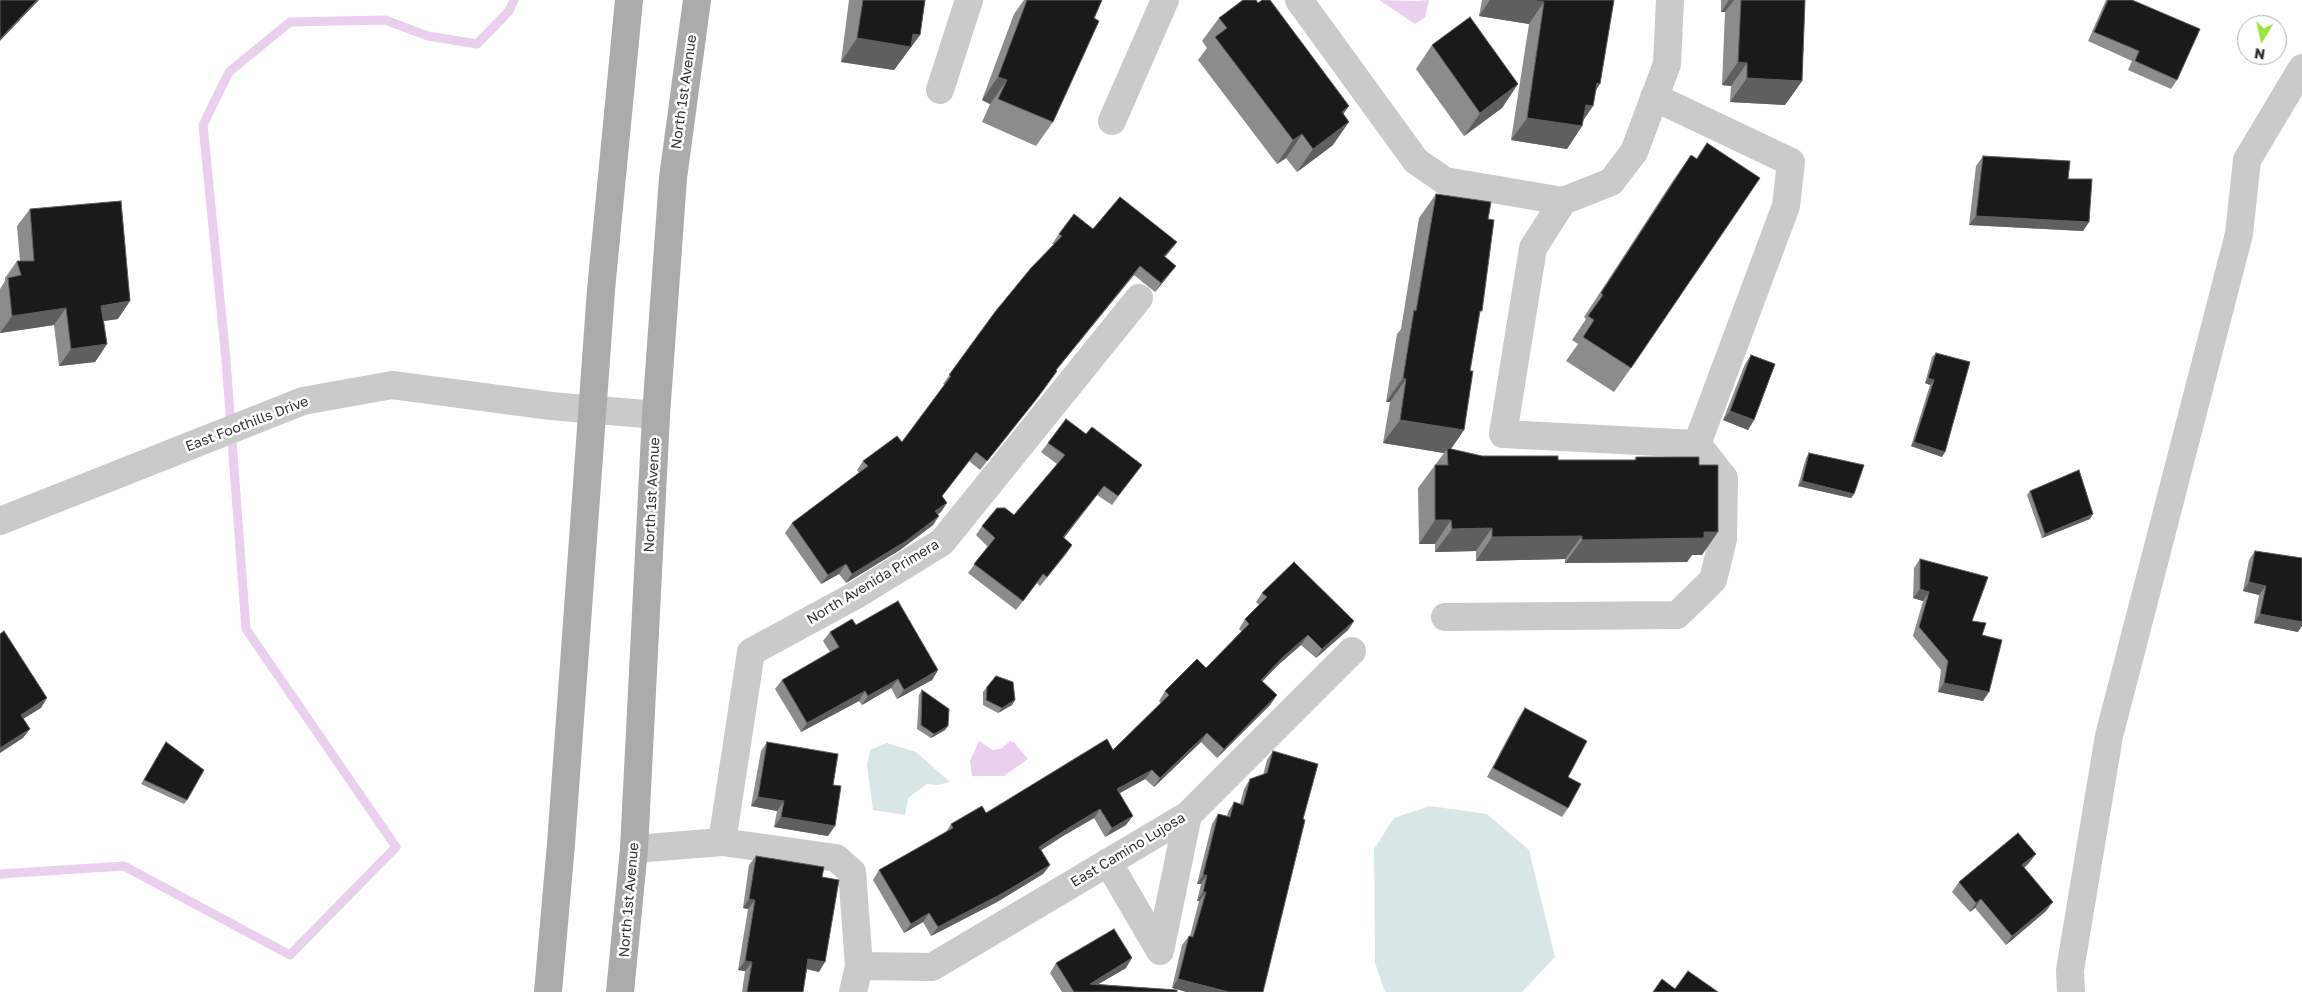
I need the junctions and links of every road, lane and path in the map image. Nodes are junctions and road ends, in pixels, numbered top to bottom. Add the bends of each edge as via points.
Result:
1 (629, 0) edge
2 (698, 0) edge
3 (969, 0) edge
4 (1165, 0) edge
5 (1299, 0) edge
6 (1670, 0) edge
7 (2302, 68) edge
8 (940, 90) dead end
9 (1654, 97) junction
10 (1112, 121) dead end
11 (1563, 201) junction
12 (1139, 298) dead end
13 (592, 410) junction
14 (656, 415) junction
15 (1697, 444) junction
16 (0, 521) edge
17 (1445, 617) dead end
18 (1352, 651) dead end
19 (1188, 815) junction
20 (722, 842) junction
21 (634, 849) junction
22 (1108, 862) junction
23 (858, 966) junction
24 (548, 992) edge
25 (620, 992) edge
26 (853, 992) edge
27 (2071, 992) edge

1 - 13 main road
2 - 14 main road, North 1st Avenue via 673,178
3 - 8 street
4 - 10 street
5 - 11 street via 1416,161 1445,181
6 - 9 street via 1667,64
7 - 27 street via 2247,160 2239,234 2109,736 2070,970
9 - 11 street via 1634,152 1611,182
9 - 15 street via 1791,162 1786,206
11 - 15 street via 1533,248 1503,434
12 - 20 street, North Avenida Primera via 942,542 751,652
13 - 14 street, East Foothills Drive
13 - 16 street, East Foothills Drive via 392,385 302,401
13 - 24 main road
14 - 21 main road, North 1st Avenue
15 - 17 street via 1724,478 1723,539 1713,580 1677,615
18 - 19 street, East Camino Lujosa
19 - 22 street, East Camino Lujosa
19 - 22 street via 1160,951
20 - 21 street
20 - 23 street via 836,858 852,872
21 - 25 main road, North 1st Avenue
22 - 23 street, East Camino Lujosa via 932,967
23 - 26 street

